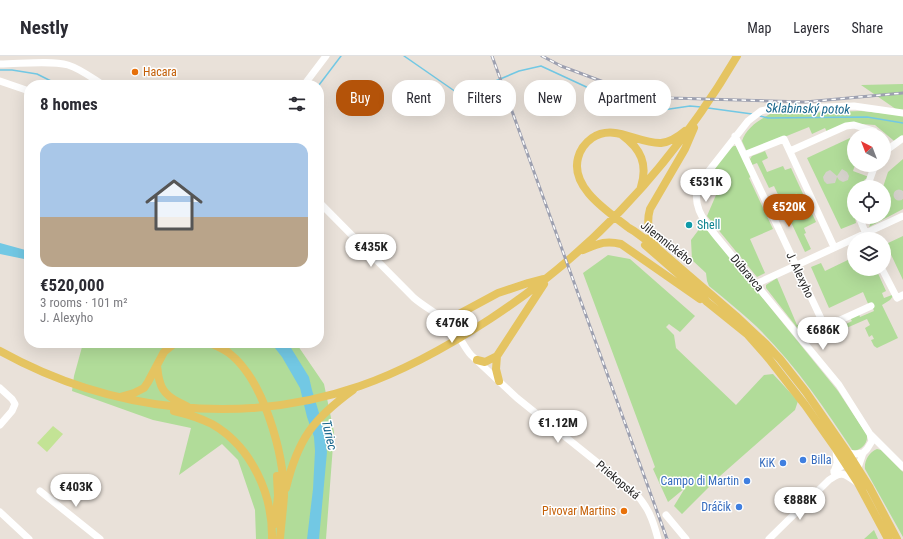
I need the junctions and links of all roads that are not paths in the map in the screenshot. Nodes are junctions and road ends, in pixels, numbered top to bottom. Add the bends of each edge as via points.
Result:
1 (326, 56) edge
2 (737, 56) edge
3 (0, 64) edge
4 (95, 80) edge
5 (308, 80) edge
6 (0, 81) edge
7 (24, 89) edge
8 (903, 113) edge
9 (697, 119) junction
10 (864, 128) edge
11 (621, 134) junction
12 (735, 136) junction
13 (902, 139) dead end
14 (891, 147) edge
15 (790, 151) junction
16 (744, 155) junction
17 (640, 190) junction
18 (324, 207) edge
19 (903, 216) edge
20 (629, 228) junction
21 (874, 232) edge
22 (847, 243) edge
23 (834, 247) junction
24 (657, 248) junction
25 (580, 251) junction
26 (796, 265) junction
27 (886, 276) edge
28 (547, 278) junction
29 (756, 284) junction
30 (900, 297) edge
31 (707, 302) junction
32 (871, 306) dead end
33 (459, 314) junction
34 (438, 315) junction
35 (454, 329) junction
36 (169, 348) edge
37 (220, 348) edge
38 (0, 352) edge
39 (497, 356) junction
40 (477, 360) junction
41 (157, 366) junction
42 (499, 381) junction
43 (358, 386) junction
44 (0, 388) edge
45 (118, 397) junction
46 (158, 406) junction
47 (191, 408) junction
48 (0, 425) edge
49 (870, 434) junction
50 (836, 449) junction
51 (278, 451) junction
52 (848, 453) junction
53 (863, 453) junction
54 (845, 464) junction
55 (903, 467) edge
56 (858, 468) junction
57 (834, 471) junction
58 (829, 480) junction
59 (858, 483) junction
60 (40, 491) dead end
61 (284, 496) junction
62 (0, 512) edge
63 (666, 515) dead end
64 (29, 539) edge
65 (100, 539) edge
66 (273, 539) edge
67 (280, 539) edge
68 (658, 539) edge
69 (686, 539) edge
70 (769, 539) edge
71 (888, 539) edge
72 (897, 539) edge

1 - 5 street
2 - 9 main road
3 - 4 street via 61,64 73,67
6 - 7 street
8 - 12 street, Dúbravca via 854,106 768,109 748,121
9 - 11 main road via 676,137 665,142
9 - 17 main road
9 - 24 main road via 685,149 650,209 650,236
10 - 15 street via 846,126
11 - 17 main road via 636,147 644,164
11 - 20 main road via 605,133 589,141 580,151 577,170 588,193
12 - 16 street, J. Alexyho
12 - 29 street, Dúbravca via 698,185 697,206 707,225
13 - 14 street
15 - 16 street via 784,139
15 - 23 street
16 - 26 street, J. Alexyho
17 - 25 main road
18 - 34 street, Priekopská via 414,298
19 - 21 street
20 - 24 main road, Jilemnického
20 - 31 main road, Jilemnického via 632,234
22 - 23 street
23 - 26 street
24 - 52 main road, Jilemnického via 736,316 773,352 806,392
25 - 28 main road
25 - 31 main road via 601,243 621,244
26 - 29 street
26 - 32 street, J. Alexyho via 825,327
27 - 30 street
28 - 33 main road via 498,294
28 - 39 main road
28 - 43 main road via 508,307 451,343 392,373
29 - 49 street, Dúbravca via 839,385
31 - 50 main road, Jilemnického via 758,346
33 - 34 main road
33 - 35 main road
34 - 35 street, Priekopská
35 - 40 street, Priekopská via 466,349
36 - 41 main road
37 - 51 main road via 237,360 256,387 268,413
38 - 45 main road via 62,381
39 - 40 main road via 485,362
39 - 42 main road via 496,369
40 - 42 street, Priekopská
41 - 45 main road via 144,388
41 - 47 main road via 163,390 174,400
42 - 68 street, Priekopská via 634,492 644,502 652,517
43 - 47 main road via 291,404 245,409
43 - 61 main road via 335,403 304,439 292,465
44 - 48 street via 15,404
45 - 46 main road
46 - 47 main road
46 - 66 main road via 212,424 242,449 264,491 270,512
49 - 53 street via 872,441
49 - 55 street, Dúbravca
50 - 54 main road, Jilemnického
50 - 57 street via 837,463
51 - 61 main road
51 - 66 main road via 278,496
52 - 53 street
52 - 56 main road, Jilemnického
53 - 56 street
54 - 56 street
54 - 57 street
54 - 59 main road, Jilemnického
56 - 72 main road, Jilemnického
57 - 58 street
58 - 59 street via 840,473
58 - 70 street
59 - 71 main road, Jilemnického
60 - 65 street
61 - 67 main road
62 - 64 street
63 - 69 street

